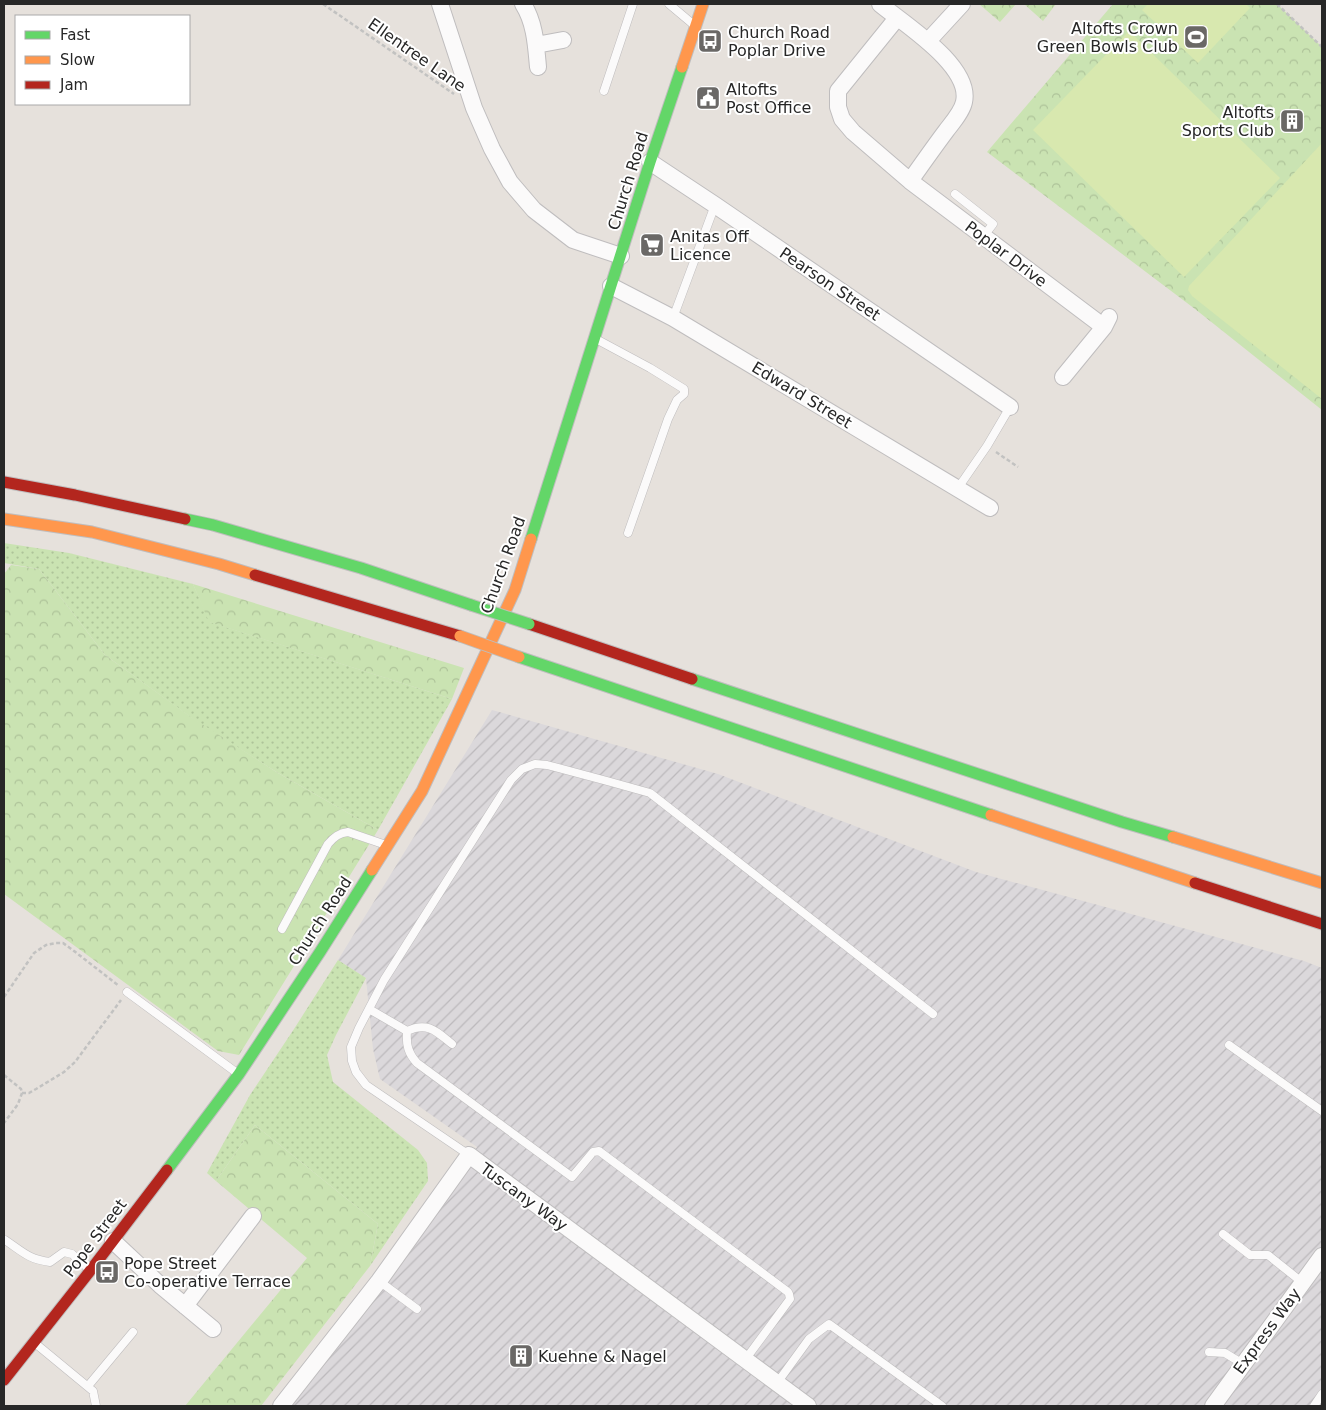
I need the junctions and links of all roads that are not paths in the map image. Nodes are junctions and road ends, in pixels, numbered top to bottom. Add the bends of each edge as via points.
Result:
1 (440, 4) edge
2 (523, 4) edge
3 (633, 4) edge
4 (670, 4) edge
5 (703, 4) edge
6 (880, 4) edge
7 (962, 4) edge
8 (897, 18) junction
9 (695, 26) junction
10 (562, 40) dead end
11 (928, 41) junction
12 (536, 45) junction
13 (538, 67) dead end
14 (604, 91) dead end
15 (650, 162) junction
16 (910, 181) junction
17 (955, 194) dead end
18 (715, 205) junction
19 (983, 237) junction
20 (621, 256) junction
21 (611, 286) junction
22 (673, 318) junction
23 (594, 338) junction
24 (1063, 377) dead end
25 (1010, 407) joint
26 (4, 482) edge
27 (958, 488) junction
28 (990, 508) dead end
29 (4, 519) edge
30 (628, 533) dead end
31 (388, 845) junction
32 (1322, 883) edge
33 (1322, 924) edge
34 (282, 929) dead end
35 (127, 992) road end
36 (369, 1009) junction
37 (933, 1014) dead end
38 (407, 1030) junction
39 (452, 1044) dead end
40 (1230, 1045) dead end
41 (239, 1074) junction
42 (1322, 1111) edge
43 (210, 1113) joint
44 (468, 1155) junction
45 (253, 1216) dead end
46 (1222, 1234) dead end
47 (5, 1240) dead end
48 (113, 1241) junction
49 (1322, 1256) edge
50 (90, 1271) junction
51 (379, 1281) junction
52 (1302, 1283) junction
53 (185, 1306) junction
54 (417, 1308) dead end
55 (213, 1329) dead end
56 (133, 1332) dead end
57 (34, 1343) junction
58 (1209, 1352) dead end
59 (745, 1360) junction
60 (1243, 1364) junction
61 (4, 1380) edge
62 (777, 1383) junction
63 (88, 1386) junction
64 (1322, 1394) edge
65 (96, 1406) edge
66 (281, 1406) edge
67 (808, 1406) edge
68 (942, 1406) edge
69 (1212, 1406) edge
70 (1314, 1406) edge

1 - 20 street via 474,108 510,182 534,210 573,240
2 - 12 street
3 - 14 lane
4 - 9 lane
5 - 9 main road, Church Road
6 - 8 street
7 - 11 street
8 - 11 street
8 - 16 street, Poplar Drive via 838,91 838,107 842,119 853,132
9 - 15 main road, Church Road
10 - 12 street
11 - 16 street via 958,74 965,88 964,103
12 - 13 street
15 - 18 street, Pearson Street
15 - 20 main road, Church Road
16 - 19 street, Poplar Drive
17 - 19 lane via 993,224
18 - 22 lane
18 - 25 street, Pearson Street
19 - 24 street, Poplar Drive via 1106,322
20 - 21 main road, Church Road
21 - 22 street, Edward Street
21 - 23 main road, Church Road
22 - 27 street, Edward Street
23 - 30 lane via 684,389 668,419
23 - 31 main road, Church Road via 515,590 422,791
25 - 27 lane
26 - 32 main road, bridge via 213,525 361,568 1122,822
27 - 28 street, Edward Street
29 - 33 main road, bridge via 92,532 219,564 460,636
31 - 34 lane via 348,832 335,836
31 - 41 main road, Church Road
35 - 41 lane
36 - 37 lane via 384,980 511,780 522,769 535,764 650,793
36 - 38 lane
36 - 44 lane via 351,1047 356,1072 366,1085
38 - 39 lane via 430,1027
38 - 59 lane via 406,1043 417,1063 572,1177 593,1152 599,1151 788,1292 790,1298
40 - 42 lane
41 - 43 main road, Church Road
43 - 48 main road, Pope Street
44 - 51 street, Tuscany Way
44 - 59 street, Tuscany Way
45 - 53 street
46 - 52 lane via 1250,1255 1268,1255
47 - 50 lane via 37,1260 50,1262 64,1252 72,1254
48 - 50 main road, Pope Street
48 - 53 street
49 - 52 street, Express Way
50 - 57 main road, Pope Street
51 - 54 lane
51 - 66 street, Tuscany Way
52 - 60 street, Express Way
53 - 55 street
56 - 63 lane
57 - 61 main road, Pope Street
57 - 63 lane
58 - 60 lane via 1225,1353
59 - 62 street, Tuscany Way
60 - 69 street, Express Way
62 - 67 street, Tuscany Way
62 - 68 lane via 809,1338 829,1324
63 - 65 lane via 93,1391
64 - 70 lane

